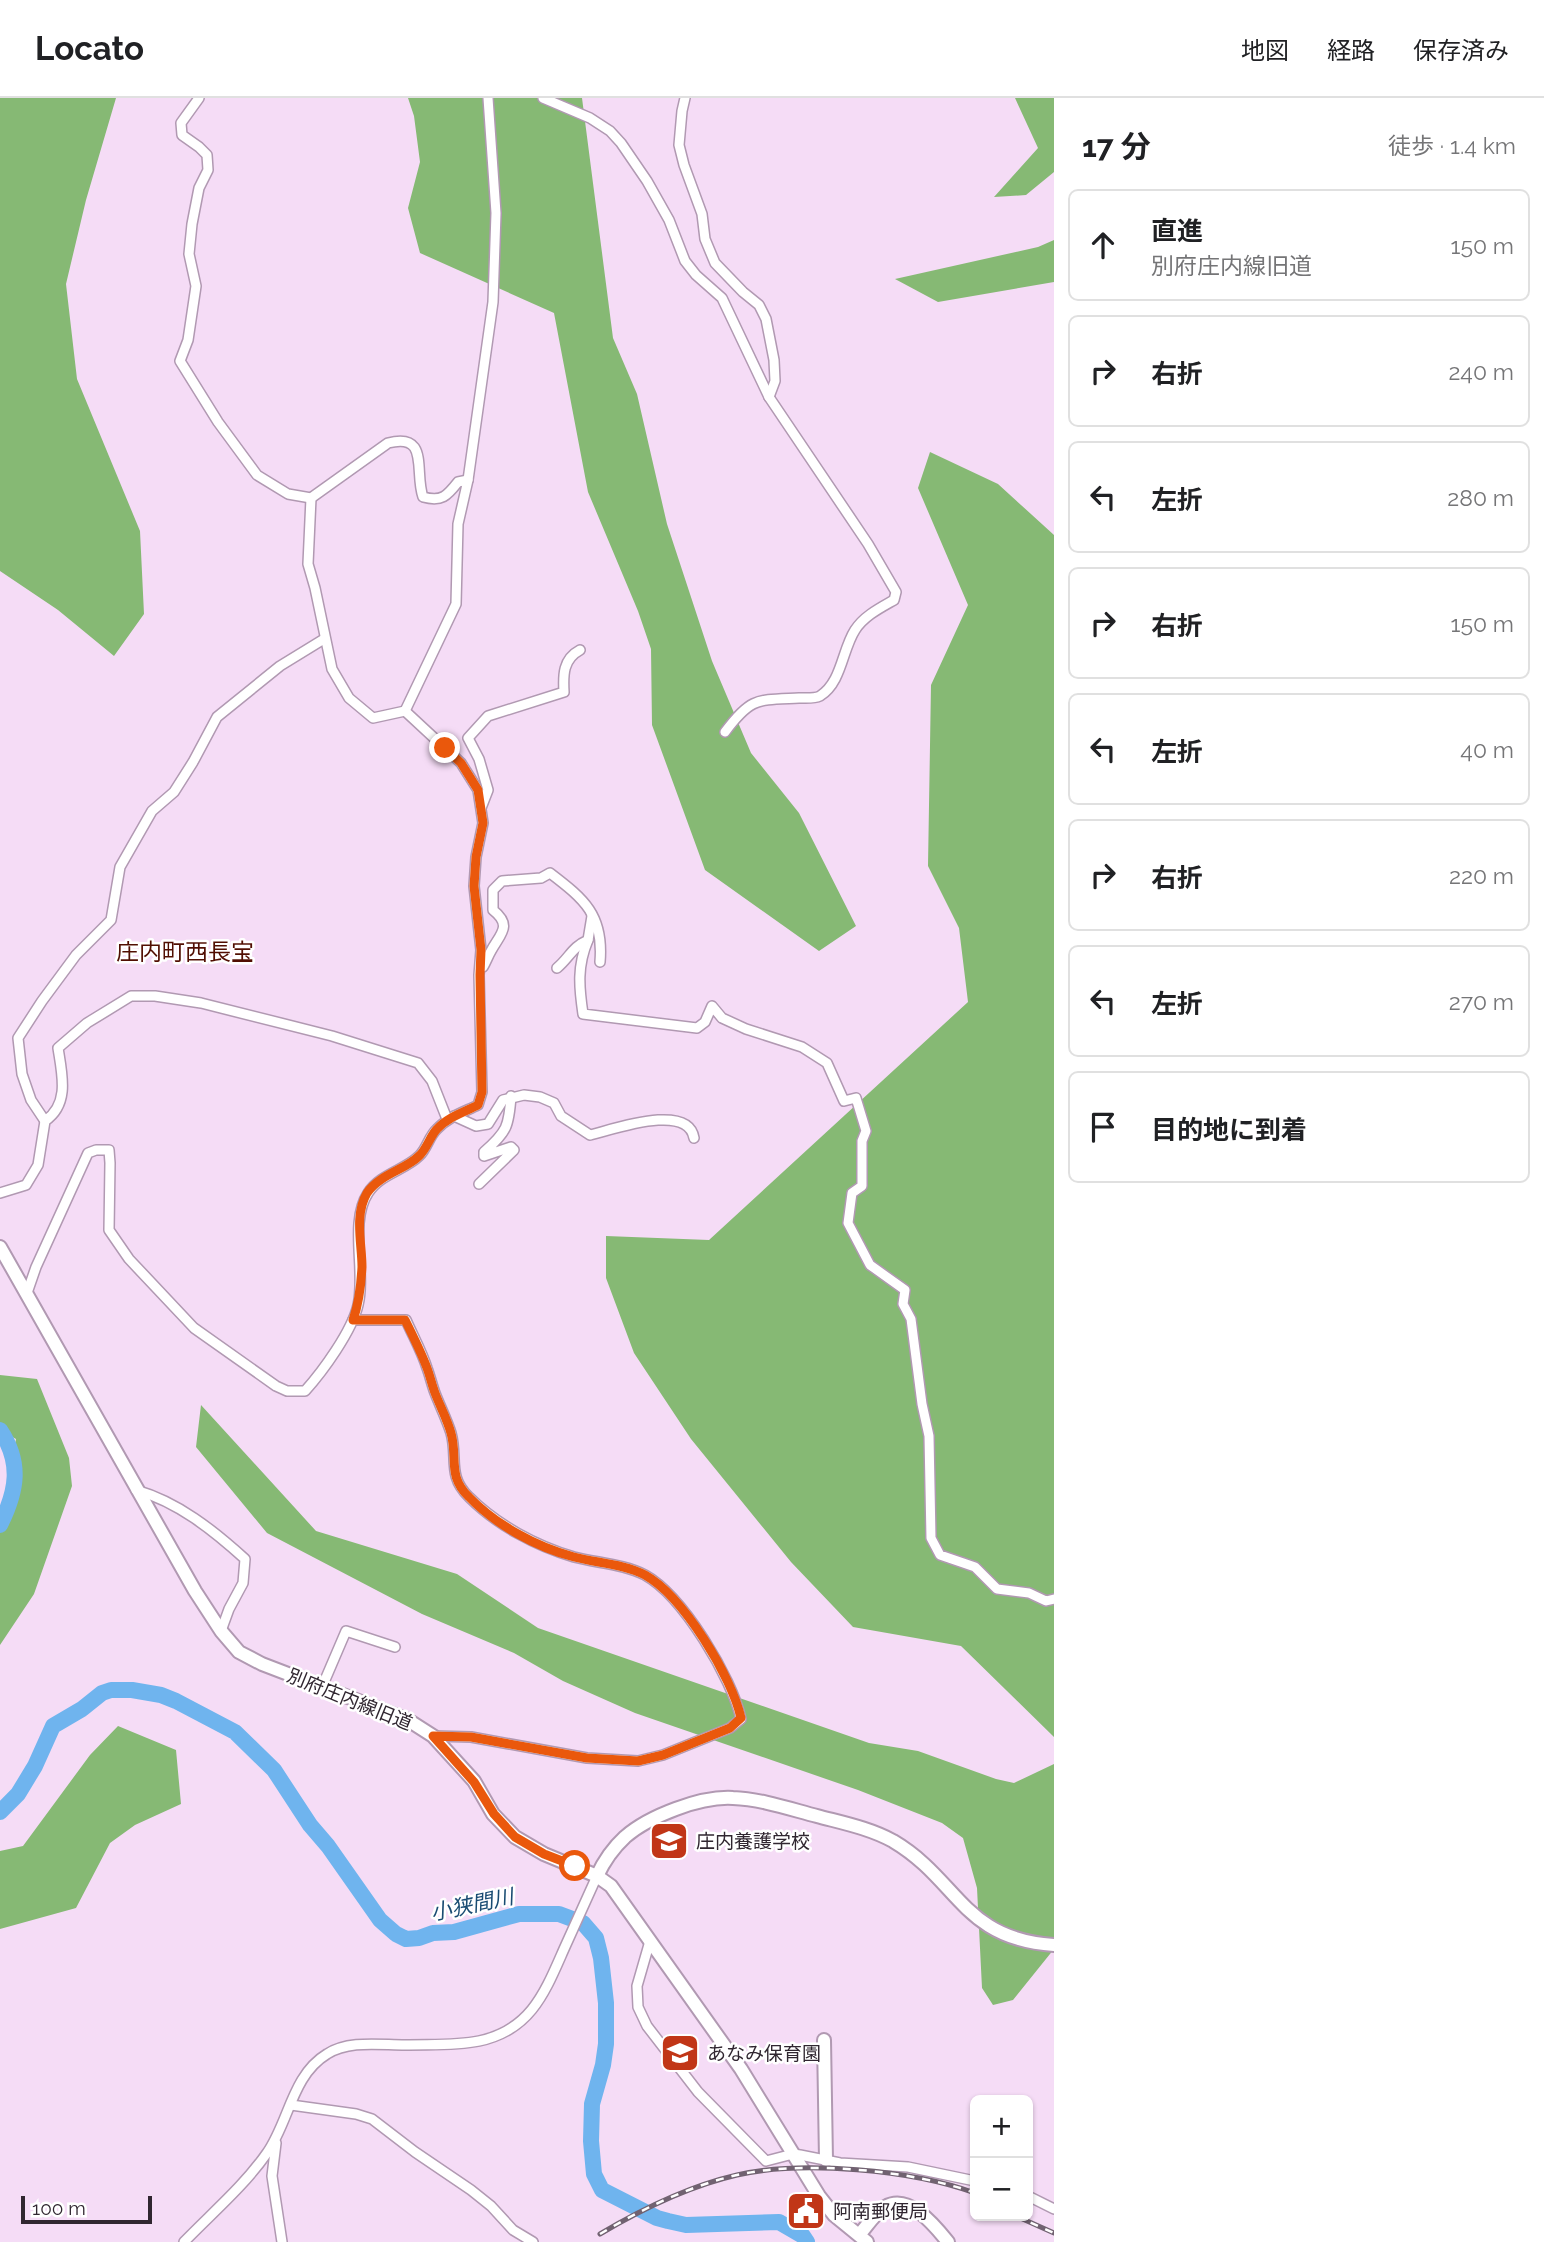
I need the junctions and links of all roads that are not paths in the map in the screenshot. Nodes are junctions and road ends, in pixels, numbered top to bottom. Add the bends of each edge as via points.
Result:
1 (199, 98) edge
2 (488, 98) edge
3 (543, 98) edge
4 (685, 98) edge
5 (769, 397) junction
6 (468, 481) junction
7 (311, 498) junction
8 (324, 639) junction
9 (580, 650) dead end
10 (405, 711) junction
11 (725, 732) dead end
12 (481, 810) junction
13 (593, 916) junction
14 (588, 940) junction
15 (600, 962) dead end
16 (557, 968) dead end
17 (480, 975) junction
18 (511, 1096) junction
19 (450, 1118) junction
20 (45, 1121) junction
21 (694, 1138) dead end
22 (479, 1184) dead end
23 (0, 1193) edge
24 (0, 1247) edge
25 (27, 1293) junction
26 (353, 1320) junction
27 (136, 1490) junction
28 (1054, 1599) edge
29 (221, 1631) junction
30 (395, 1647) dead end
31 (322, 1687) junction
32 (433, 1736) junction
33 (597, 1876) junction
34 (650, 1941) junction
35 (1054, 1945) edge
36 (824, 2040) dead end
37 (291, 2105) dead end
38 (280, 2132) junction
39 (793, 2154) junction
40 (826, 2160) junction
41 (970, 2180) edge
42 (1033, 2198) edge
43 (1054, 2209) edge
44 (863, 2238) edge
45 (184, 2242) edge
46 (282, 2242) edge
47 (533, 2242) edge
48 (948, 2242) edge

1 - 7 street via 181,123 182,135 207,155 208,170 199,188 192,224 189,254 196,286 180,361 257,475 288,494
2 - 6 street via 496,214 493,302
3 - 5 street via 590,118 621,143 669,220 685,261 729,309
4 - 5 street via 679,145 684,165 715,263 759,305 766,319 775,382
5 - 11 street via 896,592 894,600 857,627 828,689 817,698 762,700 746,707
6 - 7 street via 458,482 448,495 435,500 423,497 416,448 400,440 388,443
6 - 10 street via 458,524 456,604
7 - 8 street via 308,564
8 - 10 street via 332,669 358,706 373,718
8 - 20 street via 279,666 217,717 187,772 174,792 152,811 120,867 111,920 76,954 18,1038 22,1074
9 - 12 street via 571,655 563,673 564,692 488,716 467,738 488,790
10 - 12 street via 461,763 478,790
12 - 17 street via 474,886
13 - 14 street
13 - 15 street via 600,930
13 - 17 street via 550,873 502,881 492,901 504,927
14 - 16 street via 575,946
14 - 28 street via 581,956 583,1014 697,1028 712,1006 722,1018 746,1029 802,1047 827,1063 844,1101 856,1098 866,1131 862,1186 852,1193 848,1223 870,1265 905,1290 903,1304 911,1319 929,1436 931,1538 940,1555 975,1567 997,1589
17 - 19 street via 482,1092 478,1105
18 - 19 street via 503,1100 488,1124 476,1126
18 - 21 street via 533,1096 554,1103 561,1116 590,1135 669,1119 690,1128
18 - 22 street via 508,1126 484,1156 511,1147 514,1150
19 - 20 street via 418,1063 201,1003 142,995 131,996 87,1023 58,1048 62,1099 55,1114
19 - 26 street via 435,1130 419,1156 386,1175 368,1192 359,1227 362,1267
20 - 23 street via 38,1165 26,1185
24 - 25 street, 別府庄内線旧道
25 - 26 street via 88,1153 109,1150 109,1230 113,1237 194,1328 265,1379 287,1391 305,1391
25 - 27 street, 別府庄内線旧道
26 - 32 street via 405,1320 451,1435 454,1475 470,1499 513,1532 544,1547 624,1567 663,1588 707,1645 741,1718 730,1728 638,1761 587,1758 471,1737
27 - 29 street, 別府庄内線旧道
27 - 29 street via 178,1507 246,1559 243,1583
29 - 31 street, 別府庄内線旧道 via 239,1652
30 - 31 street via 346,1631
31 - 32 street, 別府庄内線旧道 via 408,1720
32 - 33 street, 別府庄内線旧道 via 515,1837
33 - 34 street, 別府庄内線旧道 via 615,1891
33 - 35 street via 615,1847 639,1828 698,1802 742,1798 878,1833 914,1856 990,1928 1023,1942
33 - 38 street via 545,1994 526,2018 479,2041 358,2045 333,2051 308,2071
34 - 39 street, 別府庄内線旧道 via 741,2069
34 - 39 street via 637,1986 638,2007 647,2026 698,2092 766,2161
36 - 40 street
37 - 47 street via 372,2119 471,2190 513,2230
38 - 45 street via 252,2172
38 - 46 street via 272,2176
39 - 40 street
39 - 44 street, 別府庄内線旧道 via 827,2207
40 - 41 street via 908,2167
42 - 43 street
44 - 48 street via 882,2209 895,2204 917,2211

